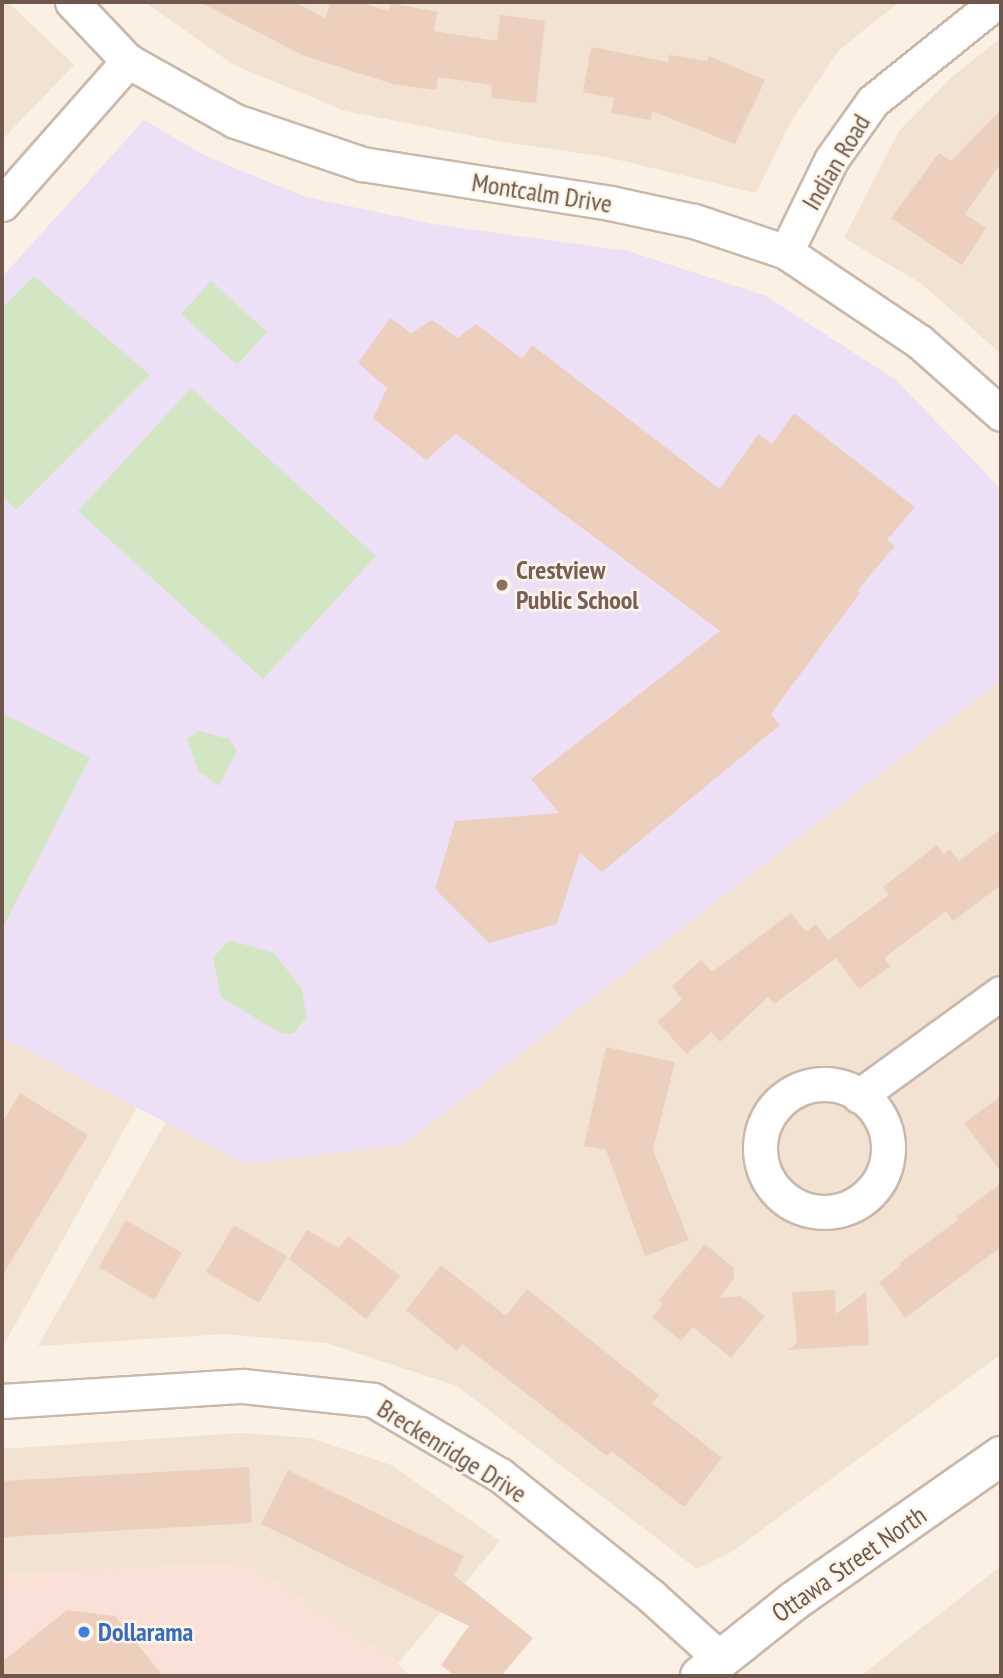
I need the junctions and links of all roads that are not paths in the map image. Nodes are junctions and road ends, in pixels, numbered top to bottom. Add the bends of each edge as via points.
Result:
1 (72, 2) edge
2 (996, 2) edge
3 (128, 61) junction
4 (2, 204) edge
5 (786, 252) junction
6 (1001, 414) edge
7 (1001, 993) edge
8 (859, 1096) dead end
9 (2, 1401) edge
10 (1001, 1456) edge
11 (710, 1668) edge

1 - 3 street, Montcalm Drive
2 - 5 street, Indian Road via 873,101 831,160
3 - 4 street
3 - 5 street, Montcalm Drive via 235,121 362,164 610,203 694,221
5 - 6 street, Montcalm Drive via 919,342
7 - 8 street
9 - 11 street, Breckenridge Drive via 243,1386 373,1400 500,1475 651,1596
10 - 11 main road, Ottawa Street North via 794,1601

